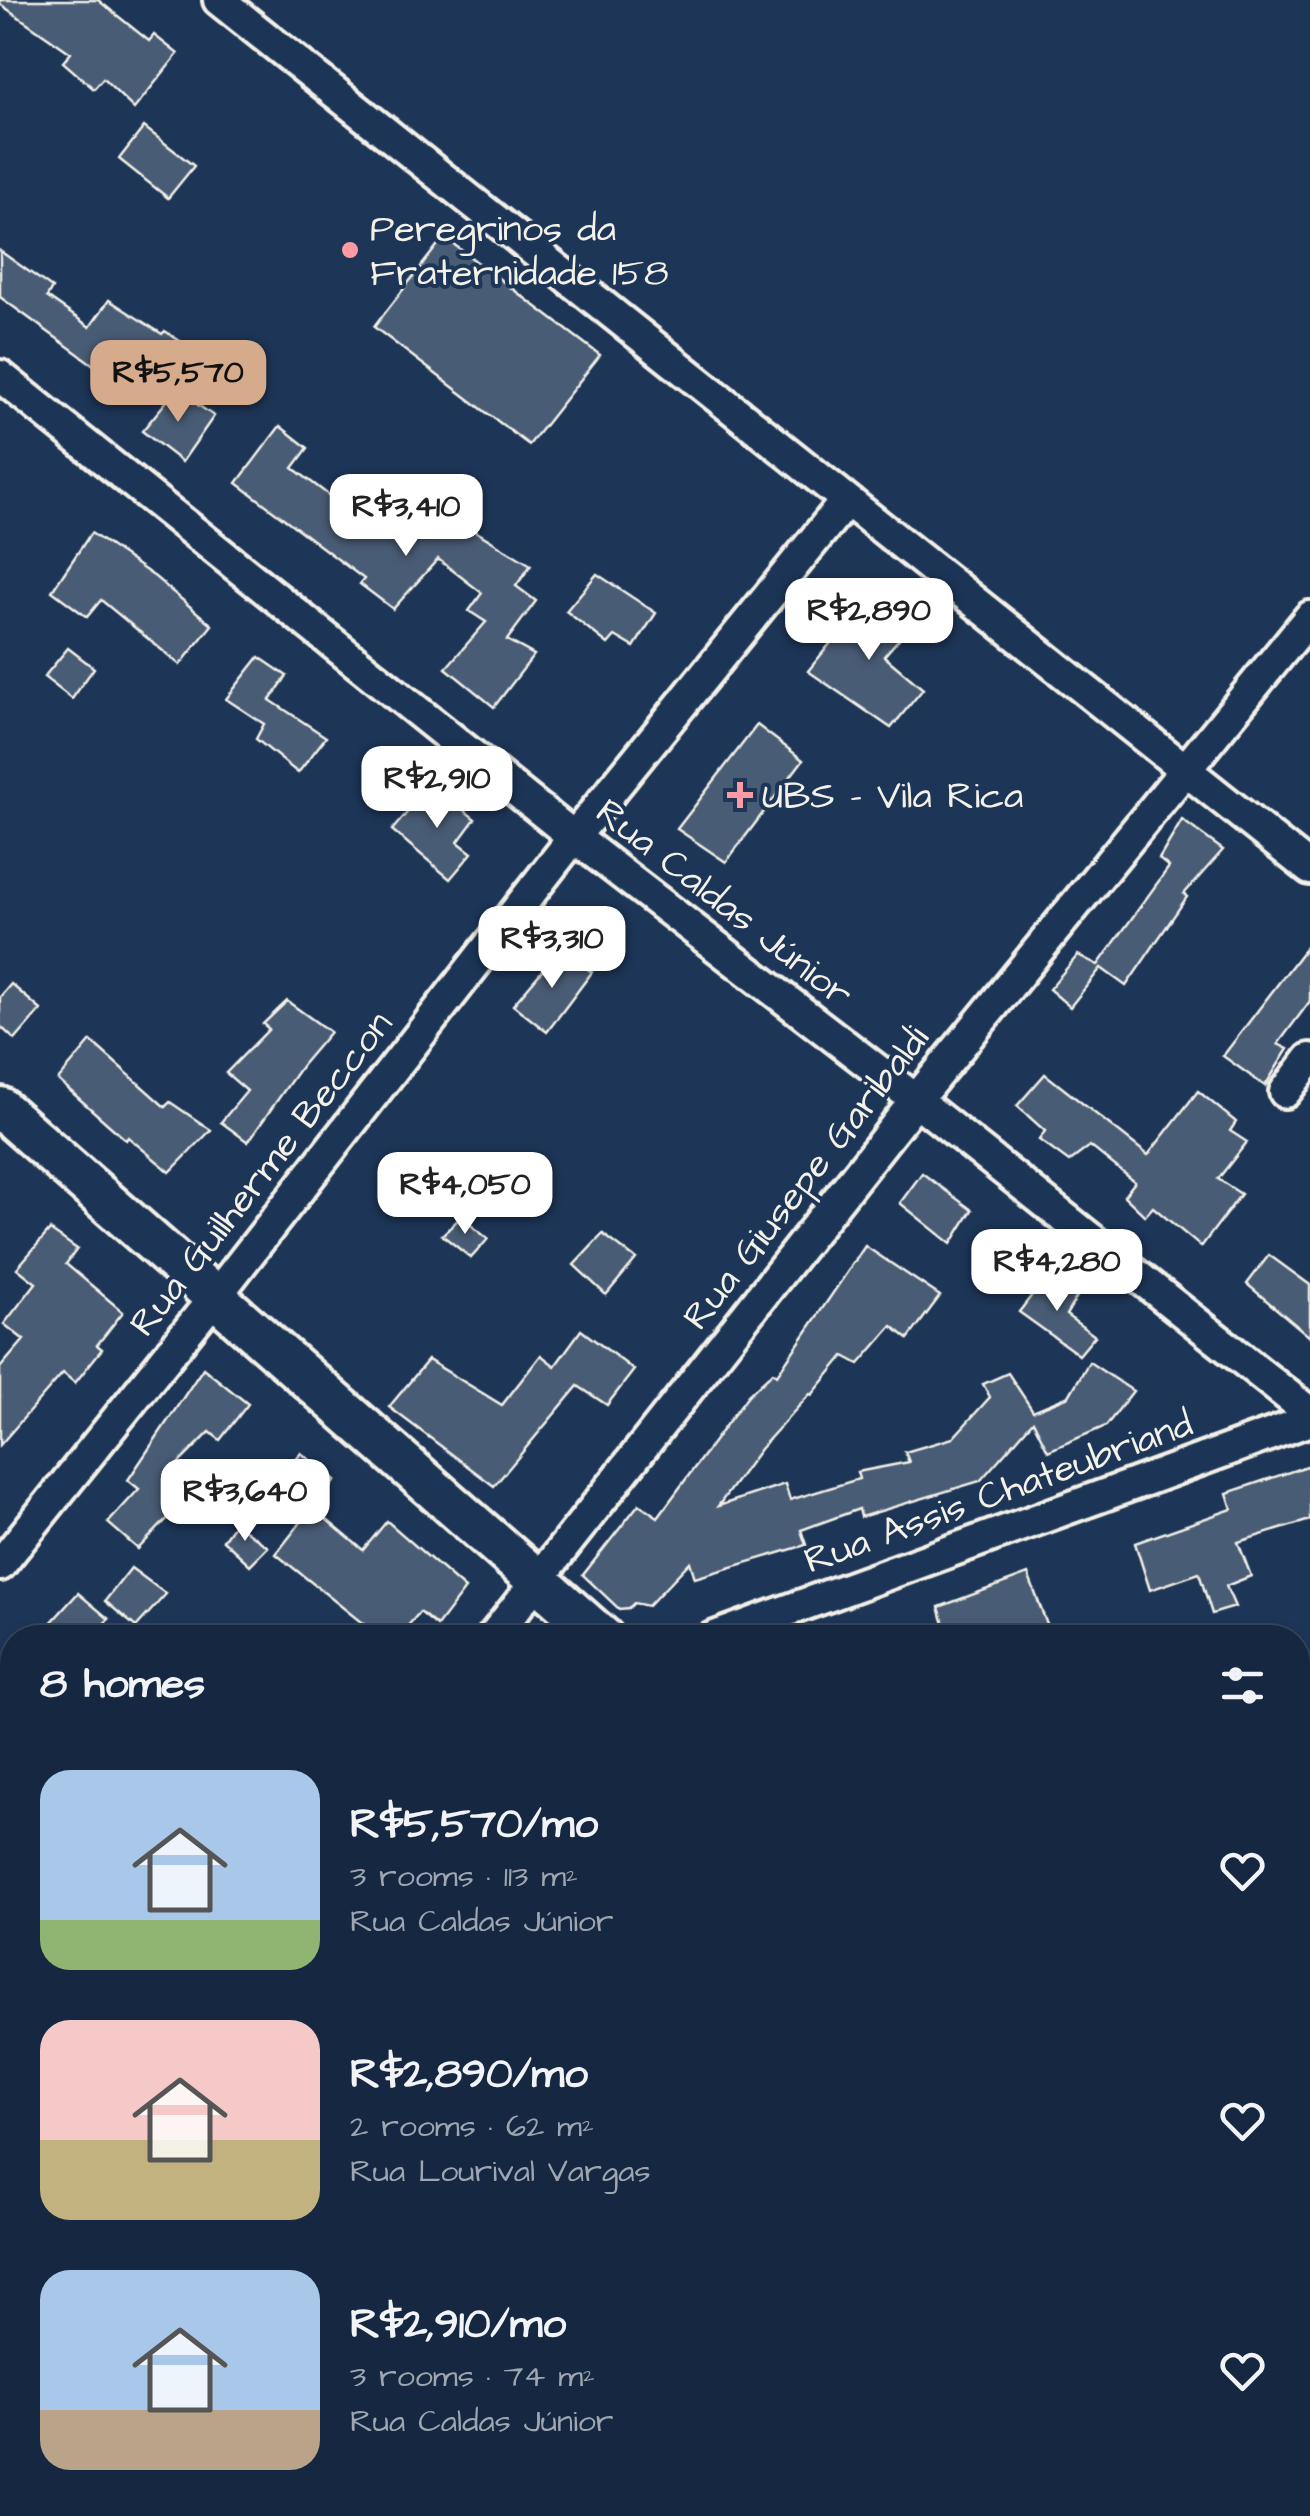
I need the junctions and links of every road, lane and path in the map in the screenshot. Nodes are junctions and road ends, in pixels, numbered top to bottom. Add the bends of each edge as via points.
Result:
1 (219, 0) edge
2 (0, 376) edge
3 (845, 502) junction
4 (1310, 617) edge
5 (1186, 770) junction
6 (574, 837) junction
7 (1308, 863) edge
8 (1310, 1058) edge
9 (1284, 1092) dead end
10 (916, 1100) junction
11 (0, 1108) edge
12 (215, 1297) junction
13 (1310, 1417) edge
14 (0, 1565) edge
15 (537, 1582) junction
16 (502, 1625) edge
17 (588, 1625) edge
18 (747, 1625) edge

1 - 3 street
2 - 6 street, Rua Caldas Júnior
3 - 5 street
3 - 6 street, Rua Guilherme Beccon
4 - 5 street, Rua Giusepe Garibaldi
5 - 7 street
5 - 10 street, Rua Giusepe Garibaldi
6 - 10 street, Rua Caldas Júnior
6 - 12 street, Rua Guilherme Beccon
8 - 9 street
10 - 13 street, Rua Caldas Júnior
10 - 15 street, Rua Giusepe Garibaldi
11 - 12 street
12 - 14 street, Rua Guilherme Beccon
12 - 15 street
13 - 18 street, Rua Assis Chateubriand
15 - 16 street, Rua Giusepe Garibaldi
15 - 17 street

